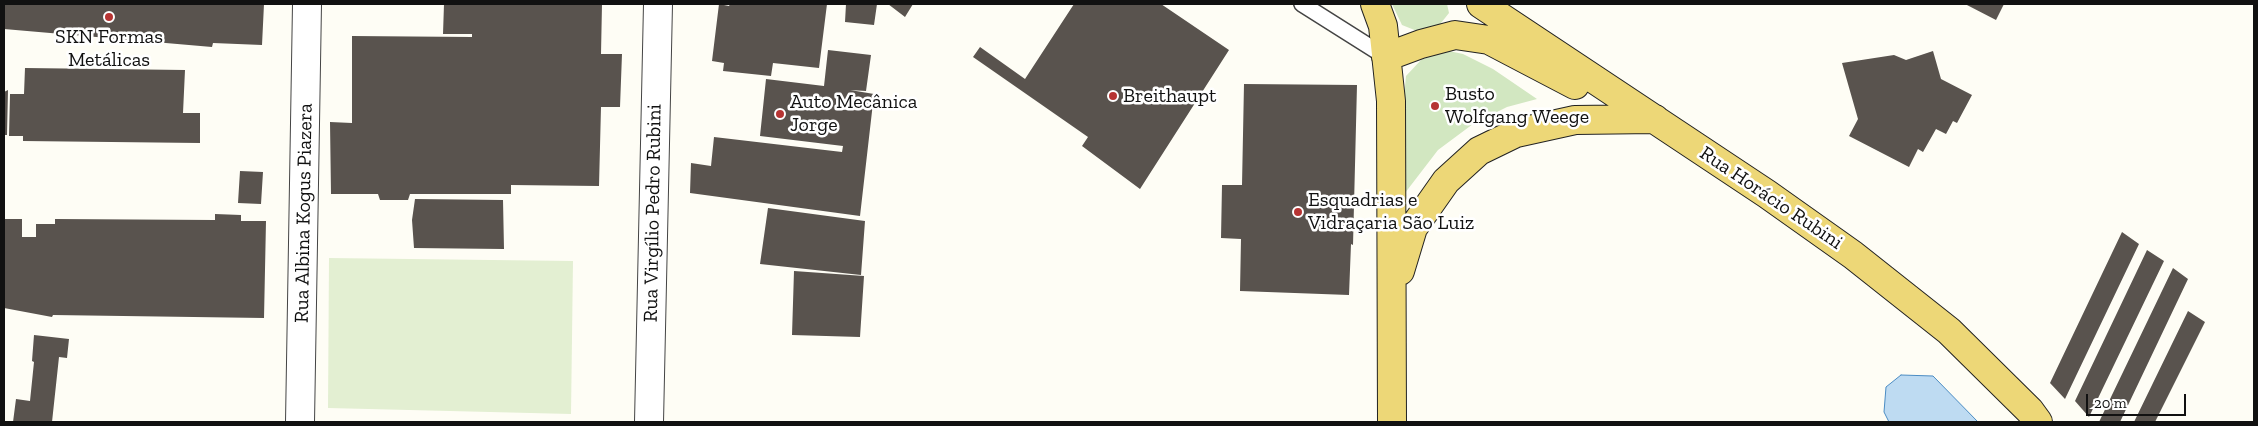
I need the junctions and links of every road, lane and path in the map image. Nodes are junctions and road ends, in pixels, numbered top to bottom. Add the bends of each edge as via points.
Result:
1 (307, 4) edge
2 (658, 4) edge
3 (1302, 4) edge
4 (1375, 4) edge
5 (1481, 4) edge
6 (1386, 57) junction
7 (1623, 99) junction
8 (1655, 119) junction
9 (1392, 296) junction
10 (300, 422) edge
11 (649, 422) edge
12 (1392, 422) edge
13 (2038, 422) edge

1 - 10 street, Rua Albina Kogus Piazera
2 - 11 street, Rua Virgílio Pedro Rubini
3 - 6 lane
4 - 6 main road via 1383,26
5 - 7 main road, Rua Horácio Rubini
6 - 7 main road via 1455,35 1489,40 1574,84
6 - 9 main road via 1390,101
7 - 8 main road, Rua Horácio Rubini
8 - 9 main road via 1575,120 1516,132 1479,151 1446,181 1413,228
8 - 13 main road, Rua Horácio Rubini via 1853,255 1949,331
9 - 12 main road

